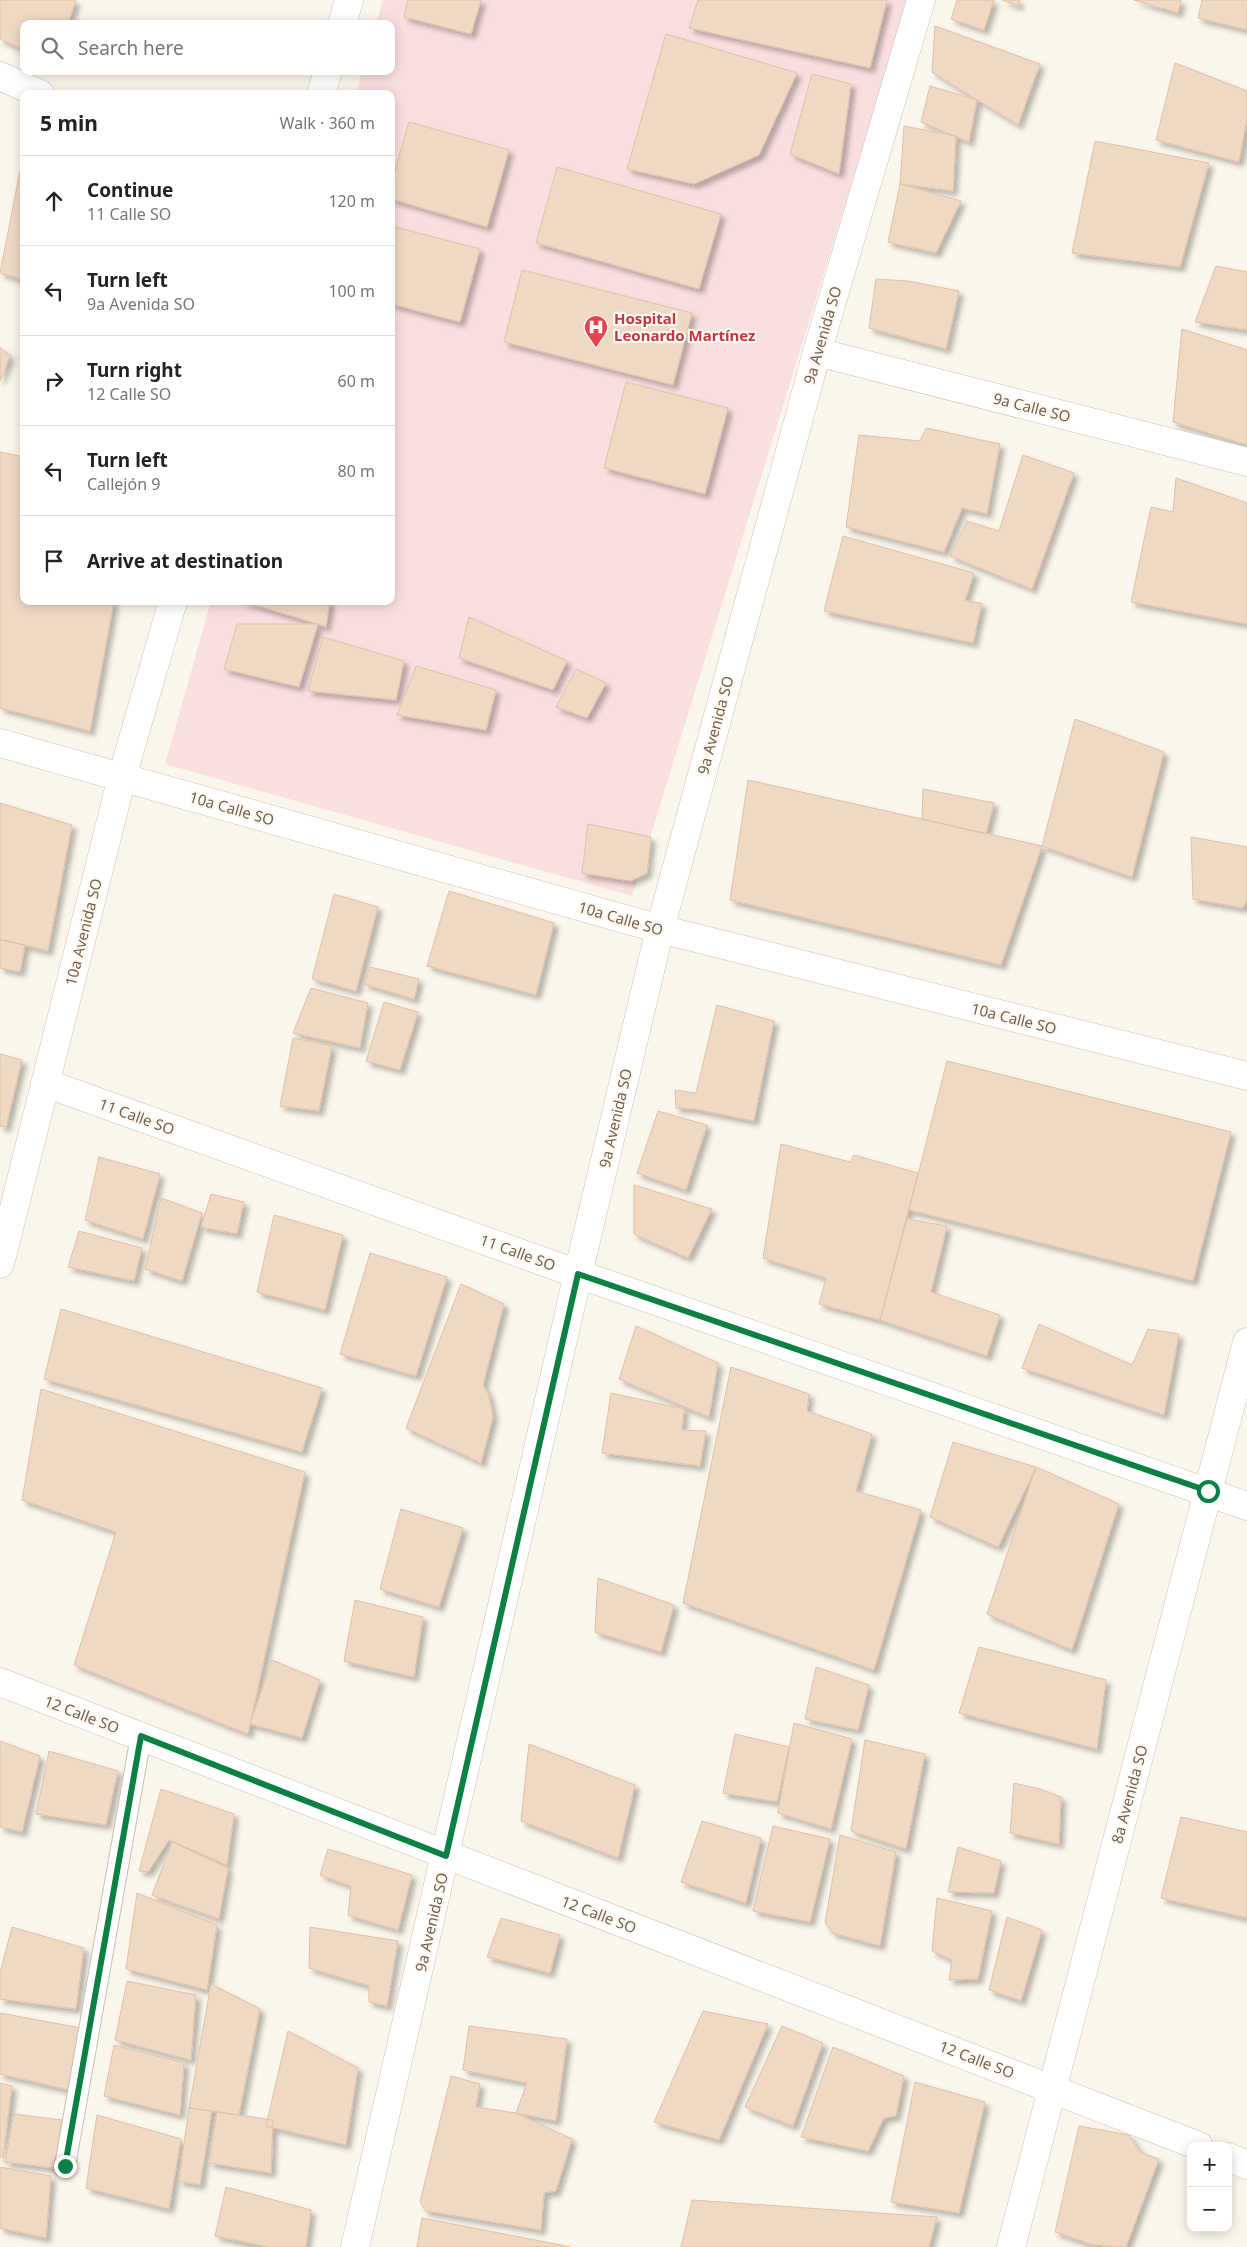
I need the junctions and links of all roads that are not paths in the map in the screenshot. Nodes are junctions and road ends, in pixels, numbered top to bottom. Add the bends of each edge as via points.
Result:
1 (349, 0) edge
2 (921, 0) edge
3 (343, 20) edge
4 (327, 75) edge
5 (0, 76) edge
6 (31, 90) edge
7 (322, 90) edge
8 (817, 352) junction
9 (1247, 462) edge
10 (172, 605) edge
11 (0, 743) edge
12 (122, 777) junction
13 (660, 928) junction
14 (1247, 1076) edge
15 (45, 1083) junction
16 (0, 1264) edge
17 (578, 1274) junction
18 (1247, 1342) edge
19 (1208, 1491) junction
20 (1247, 1506) edge
21 (0, 1682) edge
22 (141, 1736) junction
23 (446, 1856) junction
24 (1052, 2088) junction
25 (1189, 2142) edge
26 (1232, 2159) edge
27 (1247, 2165) edge
28 (65, 2166) dead end
29 (355, 2247) edge
30 (1011, 2247) edge

1 - 3 street
2 - 8 street, 9a Avenida SO
4 - 7 street
5 - 6 street
8 - 9 street, 9a Calle SO
8 - 13 street, 9a Avenida SO
10 - 12 street, 10a Avenida SO
11 - 12 street, 10a Calle SO
12 - 13 street, 10a Calle SO
12 - 15 street, 10a Avenida SO
13 - 14 street, 10a Calle SO
13 - 17 street, 9a Avenida SO
15 - 16 street, 10a Avenida SO
15 - 17 street, 11 Calle SO
17 - 19 street, 11 Calle SO
17 - 23 street, 9a Avenida SO
18 - 19 street, 8a Avenida SO
19 - 20 street, 11 Calle SO
19 - 24 street, 8a Avenida SO
21 - 22 street, 12 Calle SO
22 - 23 street, 12 Calle SO
22 - 28 lane
23 - 24 street, 12 Calle SO
23 - 29 street, 9a Avenida SO
24 - 25 street, 12 Calle SO
24 - 30 street, 8a Avenida SO
26 - 27 street

